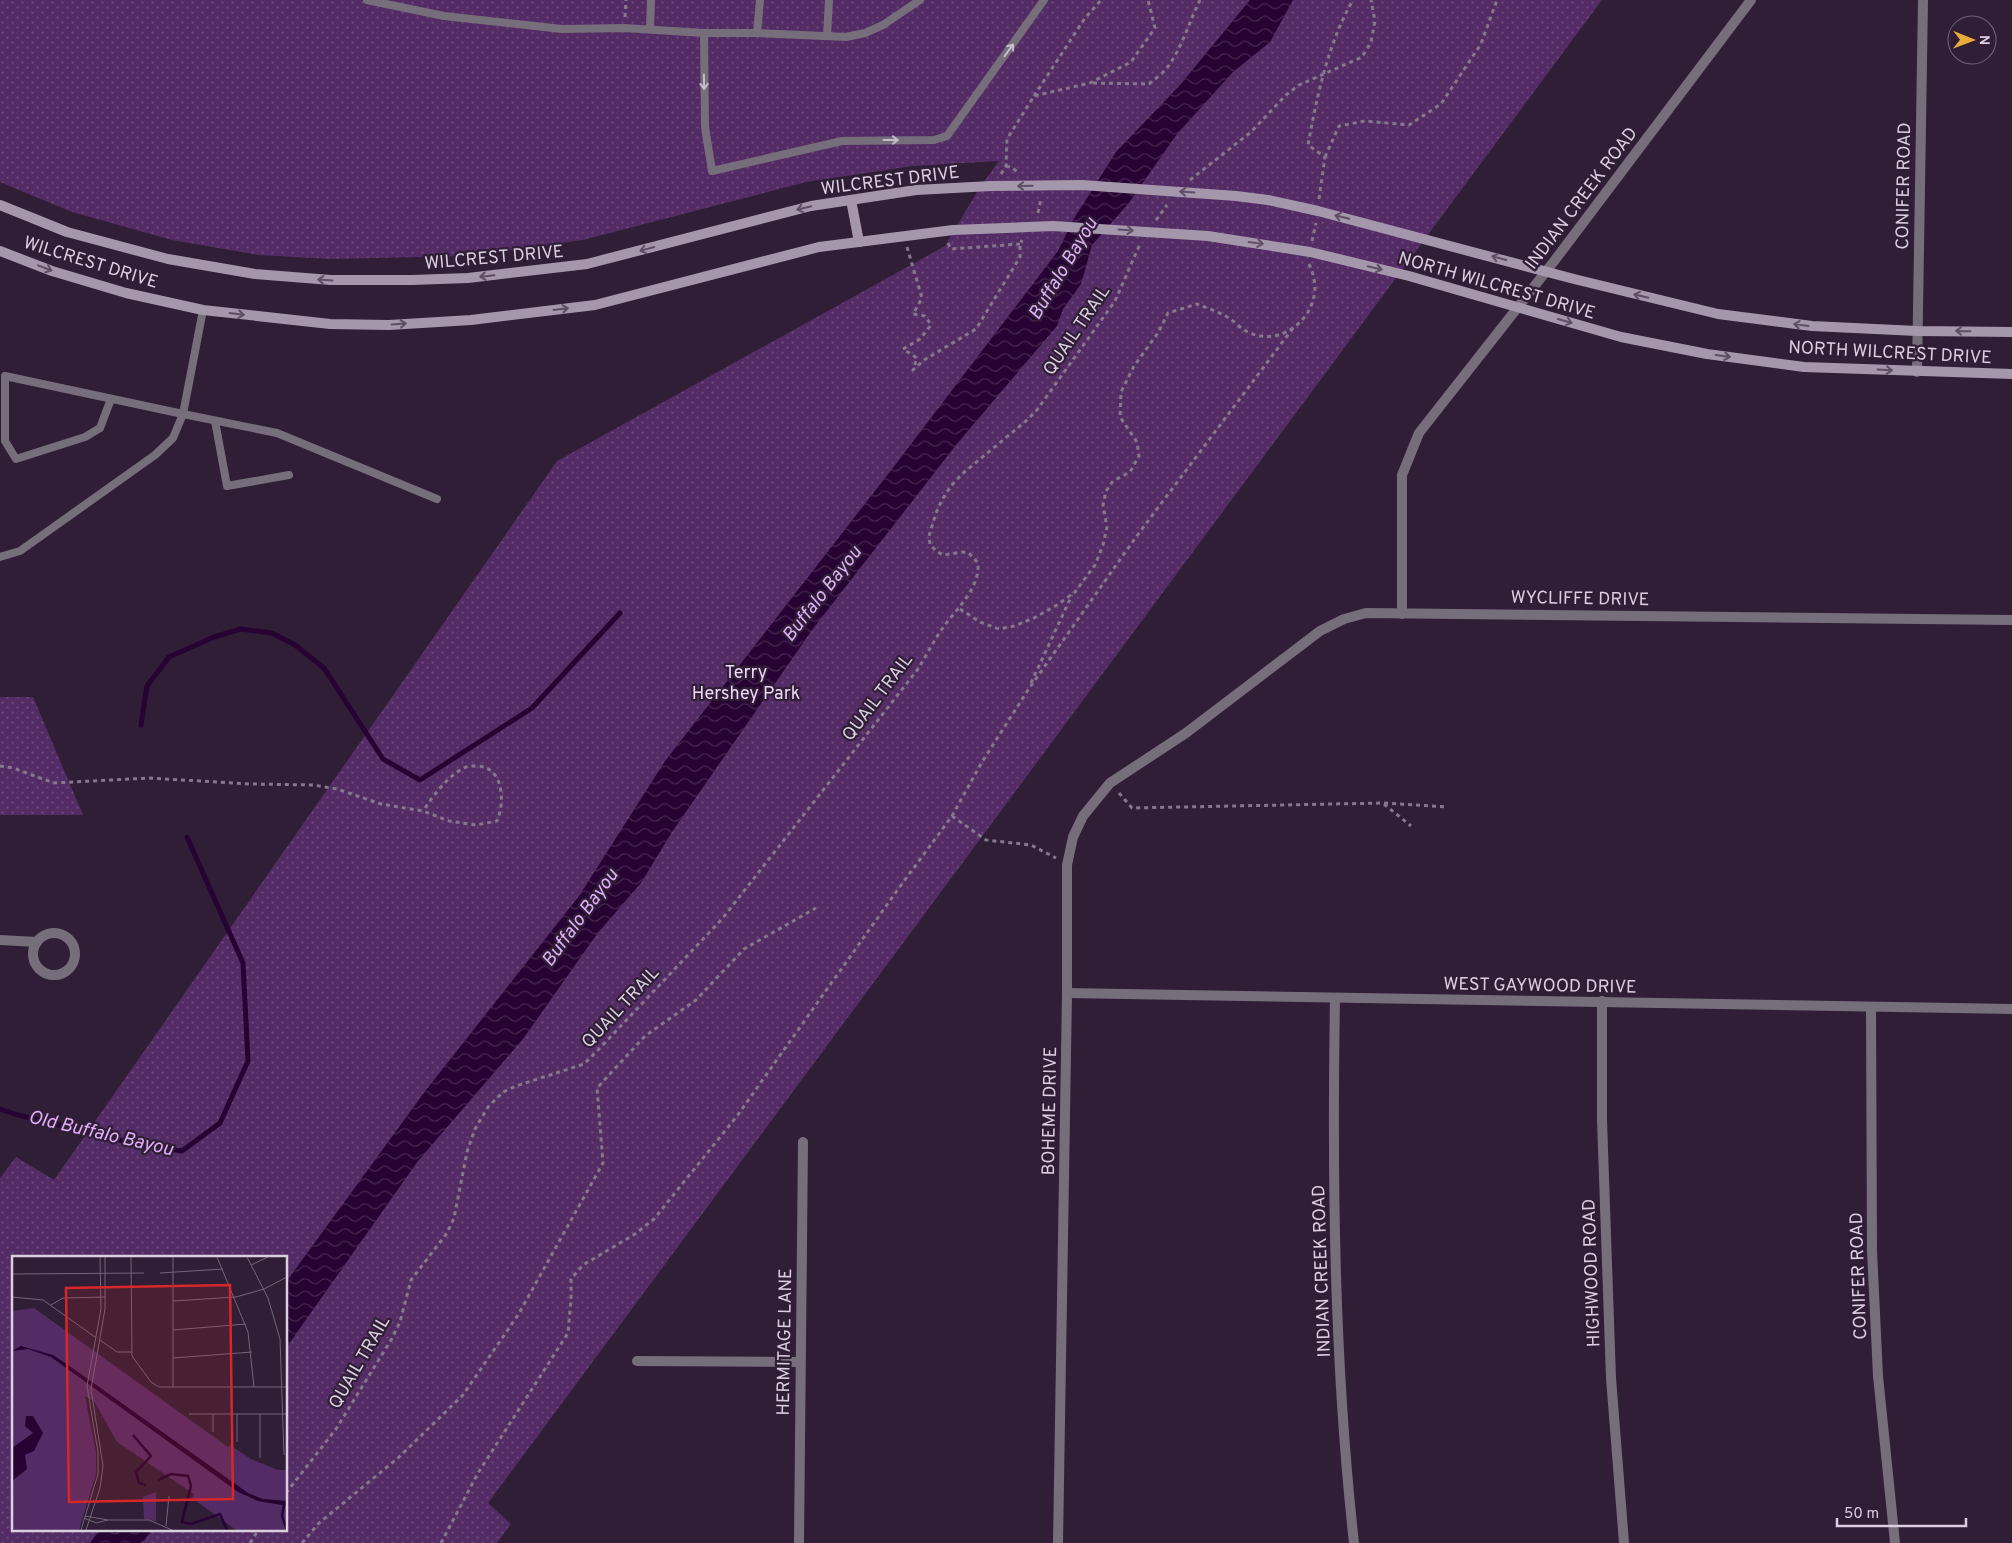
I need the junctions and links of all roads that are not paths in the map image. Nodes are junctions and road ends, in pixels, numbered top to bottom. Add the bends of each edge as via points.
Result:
1 (367, 0) edge
2 (651, 0) edge
3 (760, 0) edge
4 (829, 0) edge
5 (920, 0) edge
6 (1044, 0) edge
7 (1751, 0) edge
8 (1922, 0) edge
9 (650, 29) junction
10 (704, 33) junction
11 (757, 33) junction
12 (827, 36) junction
13 (991, 186) joint
14 (851, 200) junction
15 (0, 206) edge
16 (973, 229) joint
17 (859, 242) junction
18 (0, 250) edge
19 (1546, 271) junction
20 (1518, 308) junction
21 (203, 310) junction
22 (1917, 331) junction
23 (2012, 332) edge
24 (1917, 372) junction
25 (2012, 374) edge
26 (111, 399) junction
27 (183, 414) junction
28 (215, 421) junction
29 (289, 475) dead end
30 (437, 499) dead end
31 (0, 557) edge
32 (1402, 614) junction
33 (2012, 620) edge
34 (1186, 733) joint
35 (0, 940) edge
36 (37, 942) junction
37 (1067, 993) junction
38 (1335, 998) junction
39 (1602, 1001) junction
40 (1871, 1007) junction
41 (2012, 1009) edge
42 (802, 1142) dead end
43 (637, 1361) dead end
44 (800, 1362) junction
45 (799, 1543) edge
46 (1058, 1543) edge
47 (1354, 1543) edge
48 (1624, 1543) edge
49 (1894, 1543) edge

1 - 9 lane via 444,16 542,27
2 - 9 lane
3 - 11 lane
4 - 12 lane
5 - 12 lane via 865,33
10 -> 6 lane via 705,127 712,171 842,141 934,140 947,136
7 - 19 street, INDIAN CREEK ROAD
8 - 22 street, CONIFER ROAD
9 - 10 lane
10 - 11 lane
11 - 12 lane
13 - 14 main road, WILCREST DRIVE via 916,190
19 -> 13 main road, NORTH WILCREST DRIVE via 1268,200 1082,185
14 -> 15 main road, WILCREST DRIVE via 811,206 587,264 468,278 412,280 331,280 168,259 67,232
14 - 17 main road
16 - 17 main road, WILCREST DRIVE
16 -> 20 main road, NORTH WILCREST DRIVE via 1054,226 1208,236 1310,252 1409,276
21 -> 17 main road, WILCREST DRIVE via 330,324 389,325 471,320 595,305 819,247
18 -> 21 main road, WILCREST DRIVE via 52,271 126,293
19 - 20 street, INDIAN CREEK ROAD
22 -> 19 main road, NORTH WILCREST DRIVE via 1812,326 1718,314
20 -> 24 main road, NORTH WILCREST DRIVE via 1622,337 1707,354 1804,367
20 - 32 street, INDIAN CREEK ROAD via 1419,433 1402,475
21 - 27 lane
23 -> 22 main road, NORTH WILCREST DRIVE
22 - 24 street, CONIFER ROAD
24 - 25 main road, NORTH WILCREST DRIVE
26 - 26 lane via 5,376 5,441 16,459 85,437 100,428
26 - 27 lane
27 - 28 lane
27 - 31 lane via 173,438 155,455 20,551
28 - 29 lane via 227,486
28 - 30 lane via 276,433
32 - 33 street, WYCLIFFE DRIVE
32 - 34 street, WYCLIFFE DRIVE via 1366,613 1320,631
34 - 37 street, BOHEME DRIVE via 1110,783 1083,816 1073,837 1067,865
35 - 36 street
36 - 36 street via 54,932 66,936 76,952 72,966 60,974 40,969 33,956
37 - 38 street, WEST GAYWOOD DRIVE
37 - 46 street, BOHEME DRIVE
38 - 39 street, WEST GAYWOOD DRIVE
38 - 47 street, INDIAN CREEK ROAD via 1334,1255 1344,1441
39 - 40 street, WEST GAYWOOD DRIVE
39 - 48 street, HIGHWOOD ROAD via 1602,1120 1611,1378
40 - 41 street, WEST GAYWOOD DRIVE
40 - 49 street, CONIFER ROAD via 1872,1251 1878,1376
42 - 44 street, HERMITAGE LANE
43 - 44 street
44 - 45 street, HERMITAGE LANE

